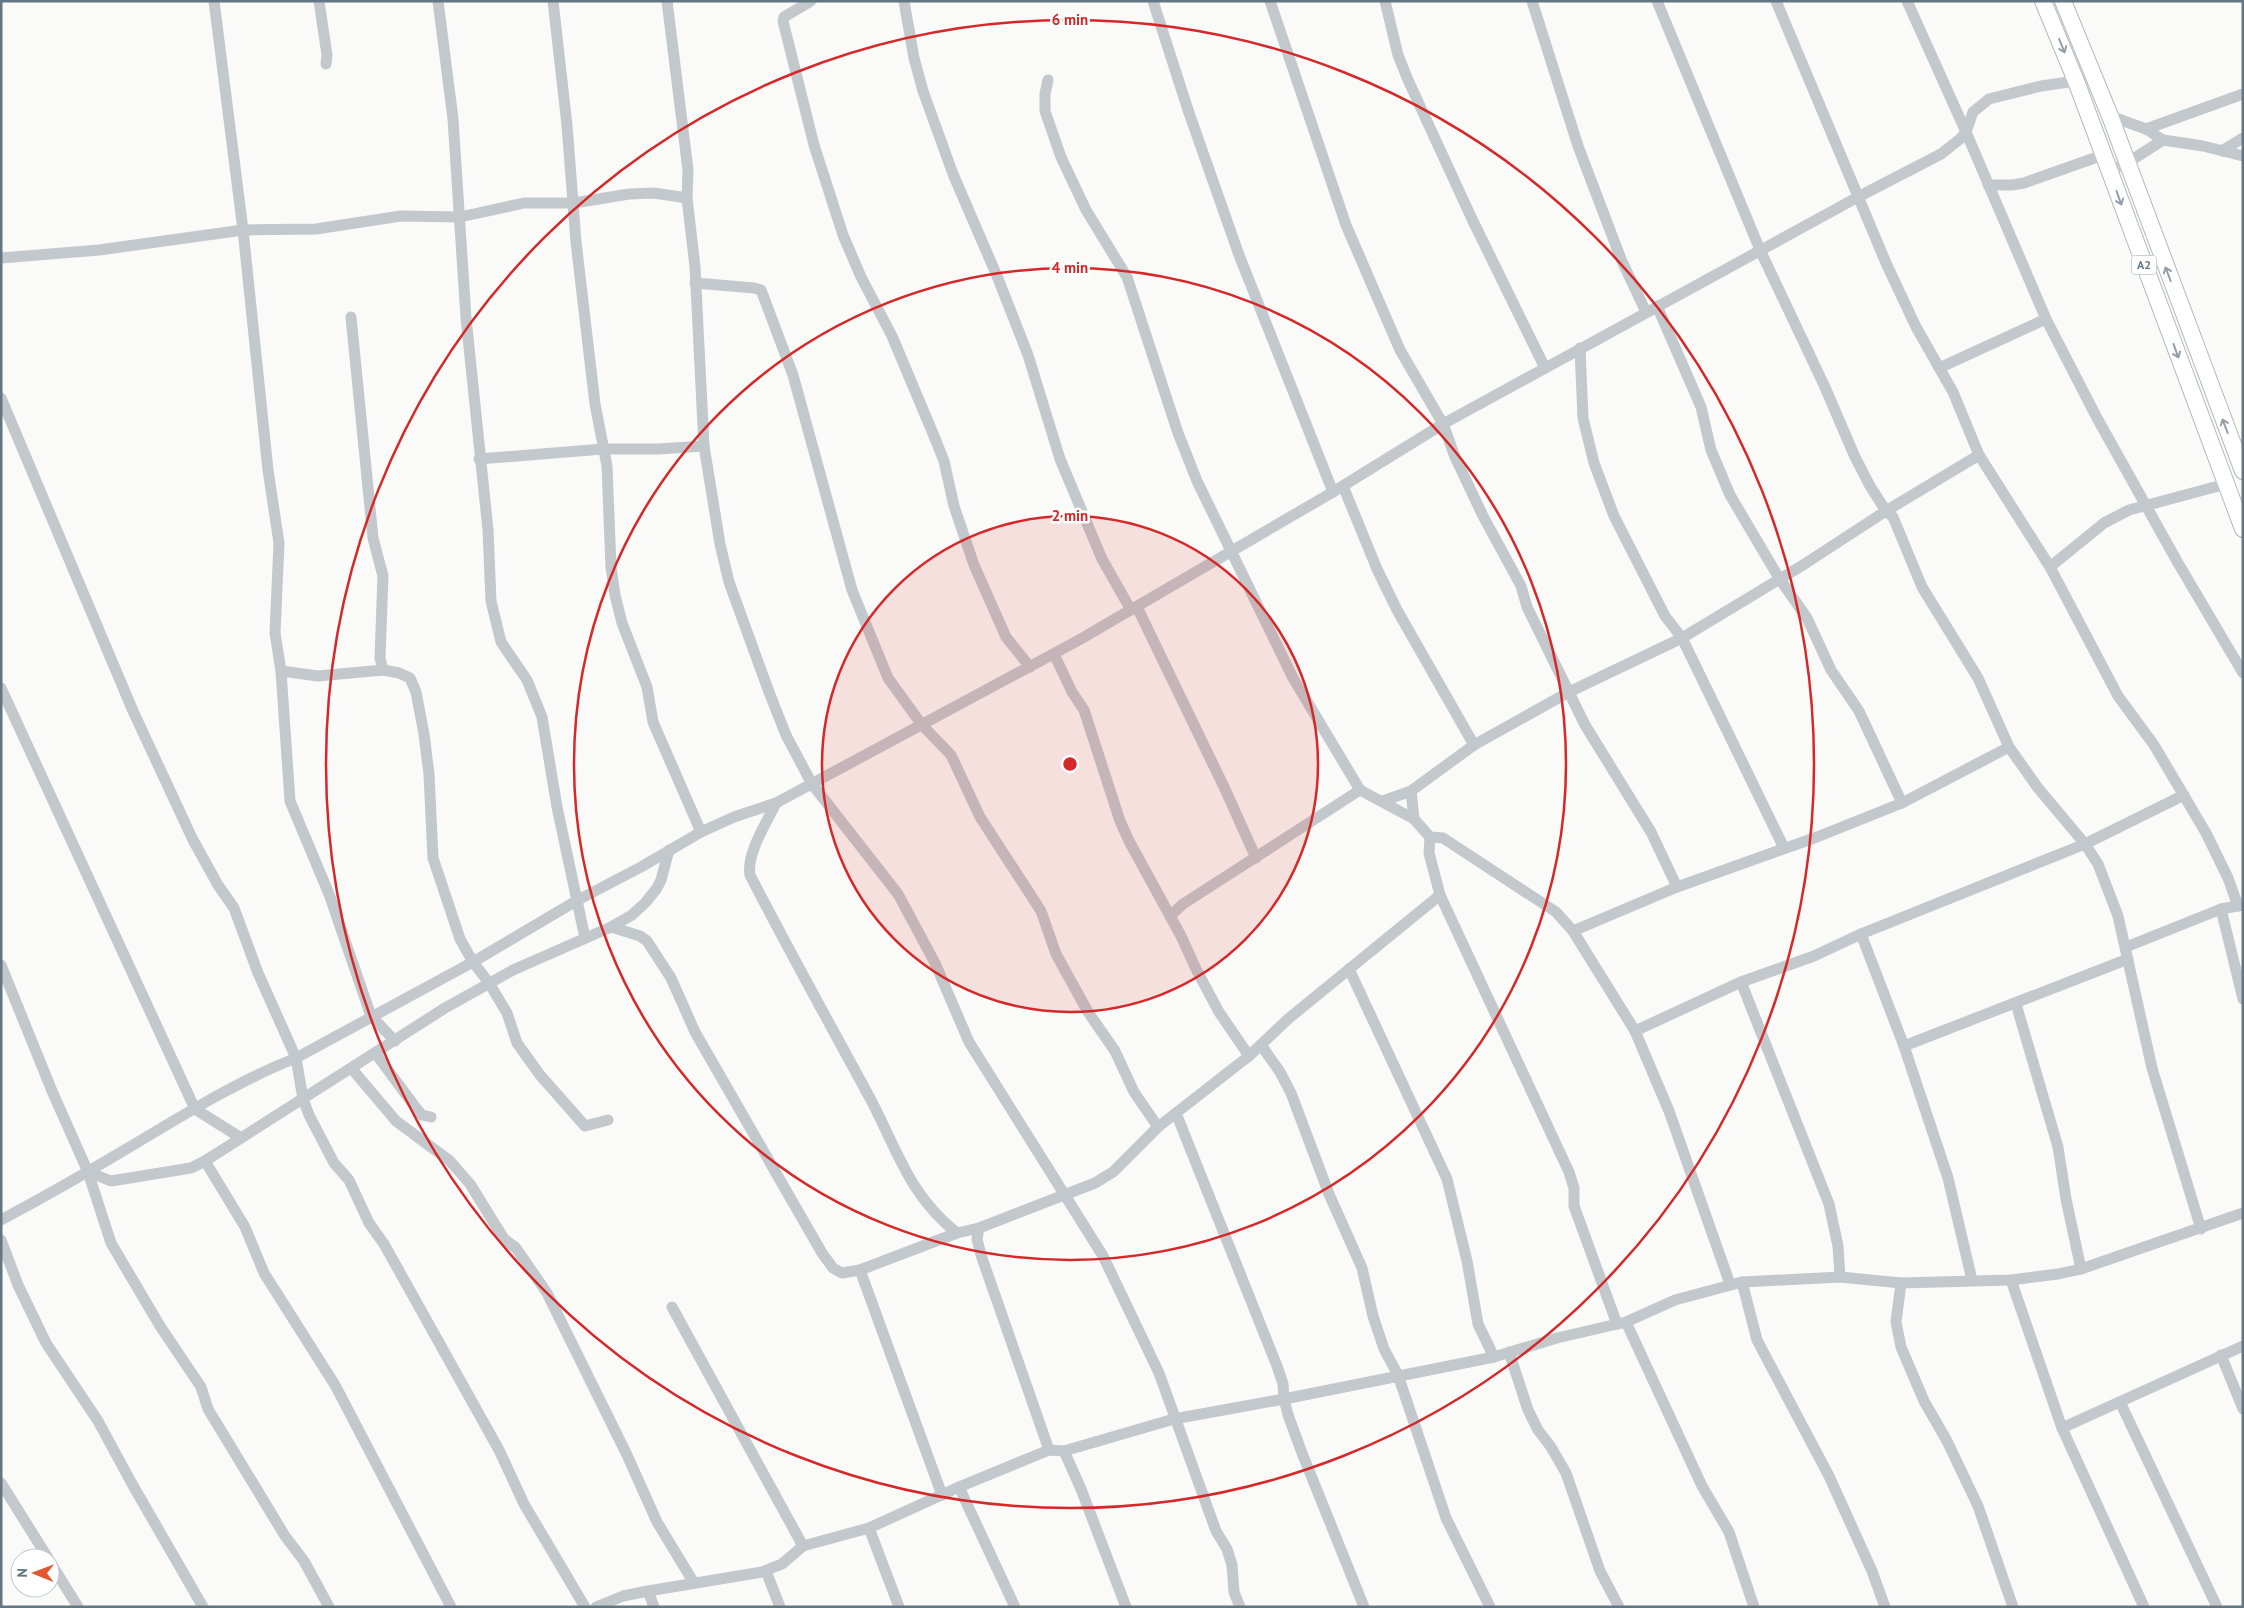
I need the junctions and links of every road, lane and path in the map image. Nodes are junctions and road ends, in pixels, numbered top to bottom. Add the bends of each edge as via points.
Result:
1 (214, 1) edge
2 (319, 1) edge
3 (438, 1) edge
4 (553, 1) edge
5 (667, 1) edge
6 (811, 1) edge
7 (904, 1) edge
8 (1153, 1) edge
9 (1270, 1) edge
10 (1385, 1) edge
11 (1532, 1) edge
12 (1657, 1) edge
13 (1776, 1) edge
14 (1907, 1) edge
15 (2043, 1) edge
16 (2063, 1) edge
17 (326, 64) dead end
18 (1048, 80) dead end
19 (2076, 81) junction
20 (2243, 94) edge
21 (2110, 116) junction
22 (2146, 129) junction
23 (1966, 132) junction
24 (2243, 138) edge
25 (2163, 140) junction
26 (2222, 151) junction
27 (2243, 156) edge
28 (2106, 163) junction
29 (2127, 164) junction
30 (1988, 185) junction
31 (1858, 197) junction
32 (687, 198) junction
33 (574, 203) junction
34 (460, 216) junction
35 (243, 230) junction
36 (1760, 250) junction
37 (1, 258) edge
38 (695, 283) junction
39 (1657, 306) junction
40 (1646, 312) junction
41 (351, 317) dead end
42 (2046, 319) junction
43 (1580, 348) junction
44 (1545, 368) junction
45 (1939, 368) junction
46 (1, 398) edge
47 (1443, 424) junction
48 (704, 446) junction
49 (603, 449) junction
50 (1979, 455) junction
51 (479, 459) junction
52 (2241, 462) edge
53 (2226, 484) junction
54 (1338, 488) junction
55 (2146, 505) junction
56 (1886, 511) junction
57 (2243, 529) edge
58 (1231, 552) junction
59 (2050, 567) junction
60 (1779, 578) junction
61 (1134, 608) junction
62 (1682, 638) junction
63 (1054, 654) junction
64 (1030, 667) junction
65 (2242, 667) edge
66 (383, 670) junction
67 (281, 671) junction
68 (1, 688) edge
69 (1569, 692) junction
70 (922, 725) junction
71 (1474, 745) junction
72 (2009, 747) junction
73 (812, 784) junction
74 (1360, 790) junction
75 (1411, 791) junction
76 (2184, 795) junction
77 (1383, 801) junction
78 (1902, 802) junction
79 (776, 803) junction
80 (1414, 819) junction
81 (700, 832) junction
82 (1430, 837) junction
83 (2084, 844) junction
84 (1784, 848) junction
85 (669, 850) junction
86 (1256, 858) junction
87 (1677, 887) junction
88 (1440, 895) junction
89 (576, 901) junction
90 (2240, 905) edge
91 (2221, 909) junction
92 (1170, 916) junction
93 (611, 927) junction
94 (1573, 931) junction
95 (1861, 934) junction
96 (585, 938) junction
97 (2126, 947) junction
98 (2128, 959) junction
99 (473, 962) junction
100 (1, 965) edge
101 (1349, 969) junction
102 (1741, 982) junction
103 (489, 984) junction
104 (2243, 999) edge
105 (2016, 1004) junction
106 (371, 1016) junction
107 (1635, 1031) junction
108 (395, 1041) junction
109 (1261, 1045) junction
110 (1904, 1046) junction
111 (376, 1054) junction
112 (1248, 1056) junction
113 (296, 1058) junction
114 (352, 1069) junction
115 (303, 1099) junction
116 (195, 1109) junction
117 (1176, 1113) junction
118 (431, 1117) dead end
119 (608, 1120) dead end
120 (1158, 1127) junction
121 (241, 1138) junction
122 (205, 1161) junction
123 (88, 1172) junction
124 (1065, 1194) junction
125 (2243, 1214) edge
126 (1, 1220) edge
127 (979, 1228) junction
128 (2201, 1229) junction
129 (958, 1233) junction
130 (1, 1240) edge
131 (2081, 1269) junction
132 (860, 1270) junction
133 (1840, 1277) junction
134 (1972, 1280) junction
135 (2011, 1280) junction
136 (1742, 1282) junction
137 (1901, 1283) junction
138 (1730, 1284) junction
139 (672, 1307) dead end
140 (1622, 1323) junction
141 (2243, 1346) edge
142 (1509, 1352) junction
143 (2221, 1355) junction
144 (1494, 1357) junction
145 (1398, 1375) junction
146 (1284, 1399) junction
147 (2120, 1402) junction
148 (2243, 1409) edge
149 (1174, 1420) junction
150 (2062, 1428) junction
151 (1049, 1450) junction
152 (1064, 1451) junction
153 (1, 1483) edge
154 (959, 1487) junction
155 (942, 1495) junction
156 (869, 1528) junction
157 (803, 1546) junction
158 (42, 1548) edge
159 (766, 1571) junction
160 (60, 1578) edge
161 (694, 1583) junction
162 (648, 1591) junction
163 (78, 1607) edge
164 (203, 1607) edge
165 (330, 1607) edge
166 (451, 1607) edge
167 (585, 1607) edge
168 (596, 1607) edge
169 (654, 1607) edge
170 (780, 1607) edge
171 (898, 1607) edge
172 (1015, 1607) edge
173 (1126, 1607) edge
174 (1240, 1607) edge
175 (1364, 1607) edge
176 (1490, 1607) edge
177 (1619, 1607) edge
178 (1754, 1607) edge
179 (1885, 1607) edge
180 (2013, 1607) edge
181 (2144, 1607) edge
182 (2217, 1607) edge

1 - 35 street
2 - 17 street
3 - 34 street via 454,119
4 - 33 street
5 - 32 street via 688,170
6 - 64 street via 784,17 783,21 814,145 840,226 860,277 892,336 938,444 974,565 1006,636
7 - 61 street via 923,91 953,174 1028,355 1060,459 1102,559
8 - 54 street via 1239,255
9 - 47 street via 1346,225 1400,350
10 - 44 street via 1398,55 1408,80
11 - 40 street via 1578,146 1621,259
12 - 36 street
13 - 31 street
14 - 23 street
15 -> 19 highway, A2
16 - 21 highway, A2
18 - 58 street via 1045,111 1054,140 1086,210 1127,277 1178,434
19 - 23 street via 1989,99 1973,112
19 - 28 highway, A2
20 - 22 street
21 - 22 street
21 - 29 highway, A2
22 - 25 street
23 - 30 street
23 - 31 street via 1941,154
24 - 26 street
25 - 26 street
25 - 29 street
26 - 27 street
28 - 29 street
28 - 30 street via 2012,186
28 -> 53 highway, A2
52 -> 29 highway, A2
30 - 42 street
31 - 36 street
31 - 45 street via 1916,327
32 - 33 street via 654,193 629,194
32 - 38 street
33 - 34 street via 524,203
33 - 49 street via 594,404
34 - 35 street via 400,216 316,229
34 - 51 street
35 - 37 street via 99,250
35 - 67 street via 268,470 280,543 275,632
36 - 39 street
36 - 56 street via 1855,457
38 - 48 street
38 - 70 street via 761,290 793,375 852,590 888,678
39 - 40 street
39 - 60 street via 1701,407 1711,450 1730,495
40 - 43 street
41 - 66 street via 373,538 383,576 380,658
42 - 45 street
42 - 55 street
43 - 44 street
43 - 62 street via 1583,418 1594,463 1614,516 1665,616
44 - 47 street
45 - 50 street via 1953,392
46 - 113 street via 133,711 193,840 234,908 258,974
47 - 54 street
47 - 69 street via 1455,458 1521,586 1527,607
48 - 49 street
48 - 73 street via 729,582 786,735
49 - 51 street
49 - 81 street via 607,466 611,567 622,623 647,687 653,722
50 - 56 street
50 - 59 street
51 - 89 street via 488,530 491,601 496,624 501,642 527,680 542,717
53 - 55 street
53 - 57 highway, A2
54 - 58 street
54 - 71 street via 1397,610
55 - 59 street via 2104,523
55 - 65 street
56 - 60 street
56 - 72 street via 1893,517 1922,586 1978,678
58 - 61 street
58 - 74 street via 1293,678
59 - 76 street via 2118,696 2154,745
60 - 62 street
60 - 78 street via 1806,618 1831,670 1859,712
61 - 63 street
61 - 86 street via 1225,788
62 - 69 street
62 - 84 street
63 - 64 street
63 - 92 street via 1084,710 1128,841
64 - 70 street
66 - 67 street via 318,676
66 - 99 street via 410,678 416,692 429,774 433,858 460,939
67 - 106 street via 290,801 329,894
68 - 116 street
69 - 71 street
69 - 87 street via 1585,725 1651,832
70 - 73 street
70 - 120 street via 951,756 980,817 1041,911 1056,954 1083,1004 1115,1051 1134,1092
71 - 75 street
72 - 78 street
72 - 83 street
73 - 79 street
73 - 124 street via 898,894 935,963 969,1042
74 - 77 street
74 - 86 street
75 - 77 street
75 - 80 street
76 - 83 street
76 - 90 street
77 - 80 street
78 - 84 street
79 - 81 street
79 - 129 street via 751,855 750,874 918,1193
80 - 82 street
81 - 85 street
82 - 88 street via 1429,853
82 - 94 street via 1443,838 1556,912
83 - 95 street
83 - 97 street via 2098,864
84 - 87 street
85 - 89 street
85 - 93 street via 661,880 646,902
86 - 92 street via 1183,904
87 - 94 street
88 - 101 street
88 - 140 street via 1569,1172 1574,1188 1574,1206
89 - 96 street
89 - 99 street
90 - 91 street
91 - 97 street
91 - 104 street
92 - 112 street via 1196,969
93 - 96 street
93 - 132 street via 647,941 671,978 695,1032 833,1268 842,1273
94 - 107 street
95 - 102 street via 1814,956
95 - 110 street
96 - 103 street via 535,959
97 - 98 street
98 - 105 street
98 - 128 street via 2152,1068
99 - 103 street
99 - 106 street
100 - 123 street
101 - 109 street
101 - 144 street via 1447,1179 1478,1324
102 - 107 street
102 - 133 street via 1829,1204 1838,1246
103 - 108 street
103 - 119 street via 507,1013 517,1043 579,1121 585,1126
105 - 110 street
105 - 131 street via 2058,1147
106 - 108 street
106 - 113 street
107 - 138 street via 1669,1111
108 - 111 street
109 - 112 street
109 - 145 street via 1291,1093 1329,1194 1362,1268 1384,1349
110 - 134 street via 1948,1178
111 - 114 street
111 - 118 street via 422,1115
112 - 117 street
113 - 115 street
113 - 116 street
114 - 115 street
114 - 161 street via 396,1121 450,1162 470,1184 504,1239 516,1248 547,1293 628,1454 657,1522
115 - 121 street
115 - 167 street via 334,1163 349,1180 369,1223 384,1244 499,1450 524,1504
116 - 121 street
116 - 123 street
117 - 120 street
117 - 146 street via 1283,1384
120 - 124 street via 1113,1172
121 - 122 street
122 - 123 street via 191,1168 111,1181
122 - 166 street via 245,1227 264,1273 335,1385
123 - 126 street
123 - 165 street via 112,1243 160,1326 201,1387 208,1409
124 - 127 street
124 - 149 street via 1104,1256 1159,1374
125 - 128 street
127 - 129 street
127 - 151 street via 981,1255
128 - 131 street
129 - 132 street
130 - 164 street via 18,1286 46,1342 98,1421
131 - 135 street
132 - 155 street
133 - 136 street
133 - 137 street
134 - 135 street
134 - 137 street
135 - 150 street
136 - 138 street
136 - 179 street via 1757,1340 1829,1476
137 - 180 street via 1896,1322 1901,1347 1924,1401 1978,1506
138 - 140 street via 1675,1300
139 - 157 street
140 - 142 street
140 - 178 street via 1702,1486 1729,1532
141 - 143 street
142 - 144 street
142 - 177 street via 1528,1410 1566,1473 1600,1571
143 - 147 street
143 - 148 street
144 - 145 street
145 - 146 street
145 - 176 street via 1446,1518
146 - 149 street
146 - 175 street via 1302,1453
147 - 150 street
147 - 182 street
149 - 152 street
149 - 174 street via 1216,1531 1227,1549 1232,1564 1234,1592
150 - 181 street
151 - 152 street
151 - 154 street
152 - 173 street
153 - 158 street
154 - 155 street
154 - 172 street
155 - 156 street
156 - 157 street
156 - 171 street
157 - 159 street via 782,1564
159 - 161 street
159 - 170 street
160 - 163 street
161 - 162 street
162 - 168 street via 623,1596
162 - 169 street

